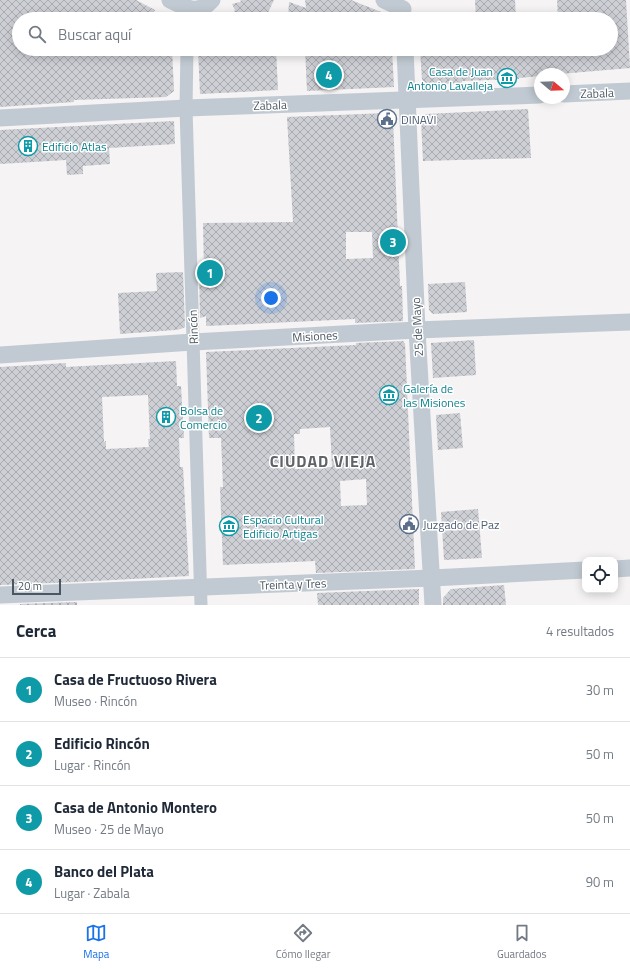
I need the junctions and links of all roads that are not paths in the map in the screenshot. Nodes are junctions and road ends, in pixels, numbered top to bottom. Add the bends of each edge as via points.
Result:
1 (170, 0) edge
2 (212, 0) edge
3 (384, 0) edge
4 (403, 9) edge
5 (185, 12) edge
6 (192, 12) edge
7 (187, 56) edge
8 (405, 56) edge
9 (630, 91) edge
10 (570, 94) edge
11 (534, 95) edge
12 (407, 100) junction
13 (186, 108) junction
14 (0, 118) edge
15 (630, 322) edge
16 (417, 330) junction
17 (193, 342) junction
18 (0, 355) edge
19 (630, 568) edge
20 (618, 569) edge
21 (582, 570) edge
22 (432, 578) junction
23 (200, 587) junction
24 (0, 595) edge
25 (201, 605) edge
26 (433, 605) edge

1 - 5 street
2 - 6 street via 206,6
3 - 4 street
7 - 13 street, Rincón
8 - 12 street, 25 de Mayo
9 - 10 street, Zabala
11 - 12 street, Zabala
12 - 13 street, Zabala
12 - 16 street, 25 de Mayo
13 - 14 street, Zabala
13 - 17 street, Rincón
15 - 16 street, Misiones
16 - 17 street, Misiones
16 - 22 street, 25 de Mayo
17 - 18 street, Misiones
17 - 23 street, Rincón
19 - 20 street
21 - 22 street, Treinta y Tres
22 - 23 street, Treinta y Tres
22 - 26 street, 25 de Mayo
23 - 24 street, Treinta y Tres
23 - 25 street, Rincón

